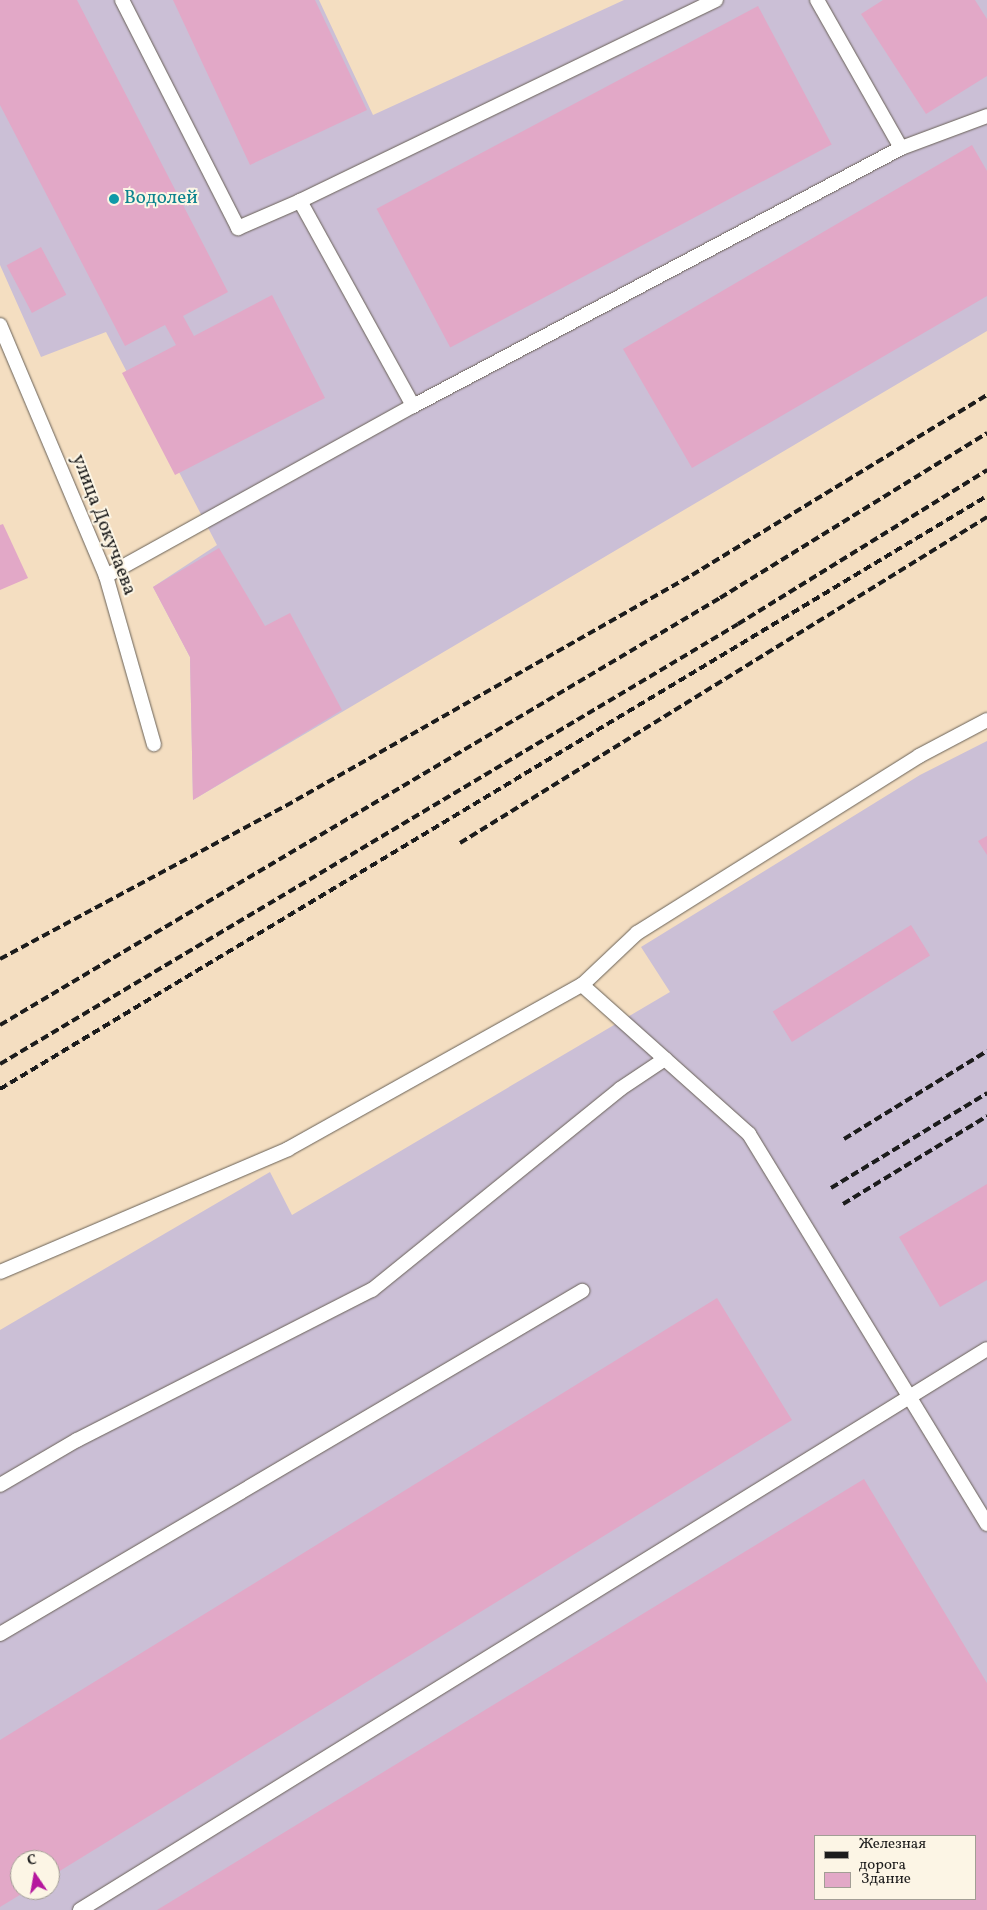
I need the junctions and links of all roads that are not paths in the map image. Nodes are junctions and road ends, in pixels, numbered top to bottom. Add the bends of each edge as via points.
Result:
1 (122, 0) edge
2 (716, 0) edge
3 (817, 0) edge
4 (987, 116) edge
5 (901, 148) junction
6 (300, 201) junction
7 (0, 325) edge
8 (413, 406) junction
9 (106, 576) junction
10 (987, 720) edge
11 (154, 744) dead end
12 (582, 985) junction
13 (665, 1059) junction
14 (0, 1272) edge
15 (582, 1291) dead end
16 (987, 1349) edge
17 (909, 1396) junction
18 (0, 1485) edge
19 (987, 1524) edge
20 (0, 1634) edge
21 (80, 1910) edge

1 - 6 lane via 238,228
2 - 6 lane
3 - 5 lane
4 - 5 lane
5 - 8 lane
6 - 8 lane
7 - 9 lane, улица Докучаева
8 - 9 lane
9 - 11 lane, улица Докучаева
10 - 12 lane via 919,756 636,933
12 - 13 lane
12 - 14 lane via 288,1148
13 - 17 lane via 749,1134
13 - 18 lane via 620,1089 372,1290 77,1440
15 - 20 lane
16 - 17 lane
17 - 19 lane
17 - 21 lane

